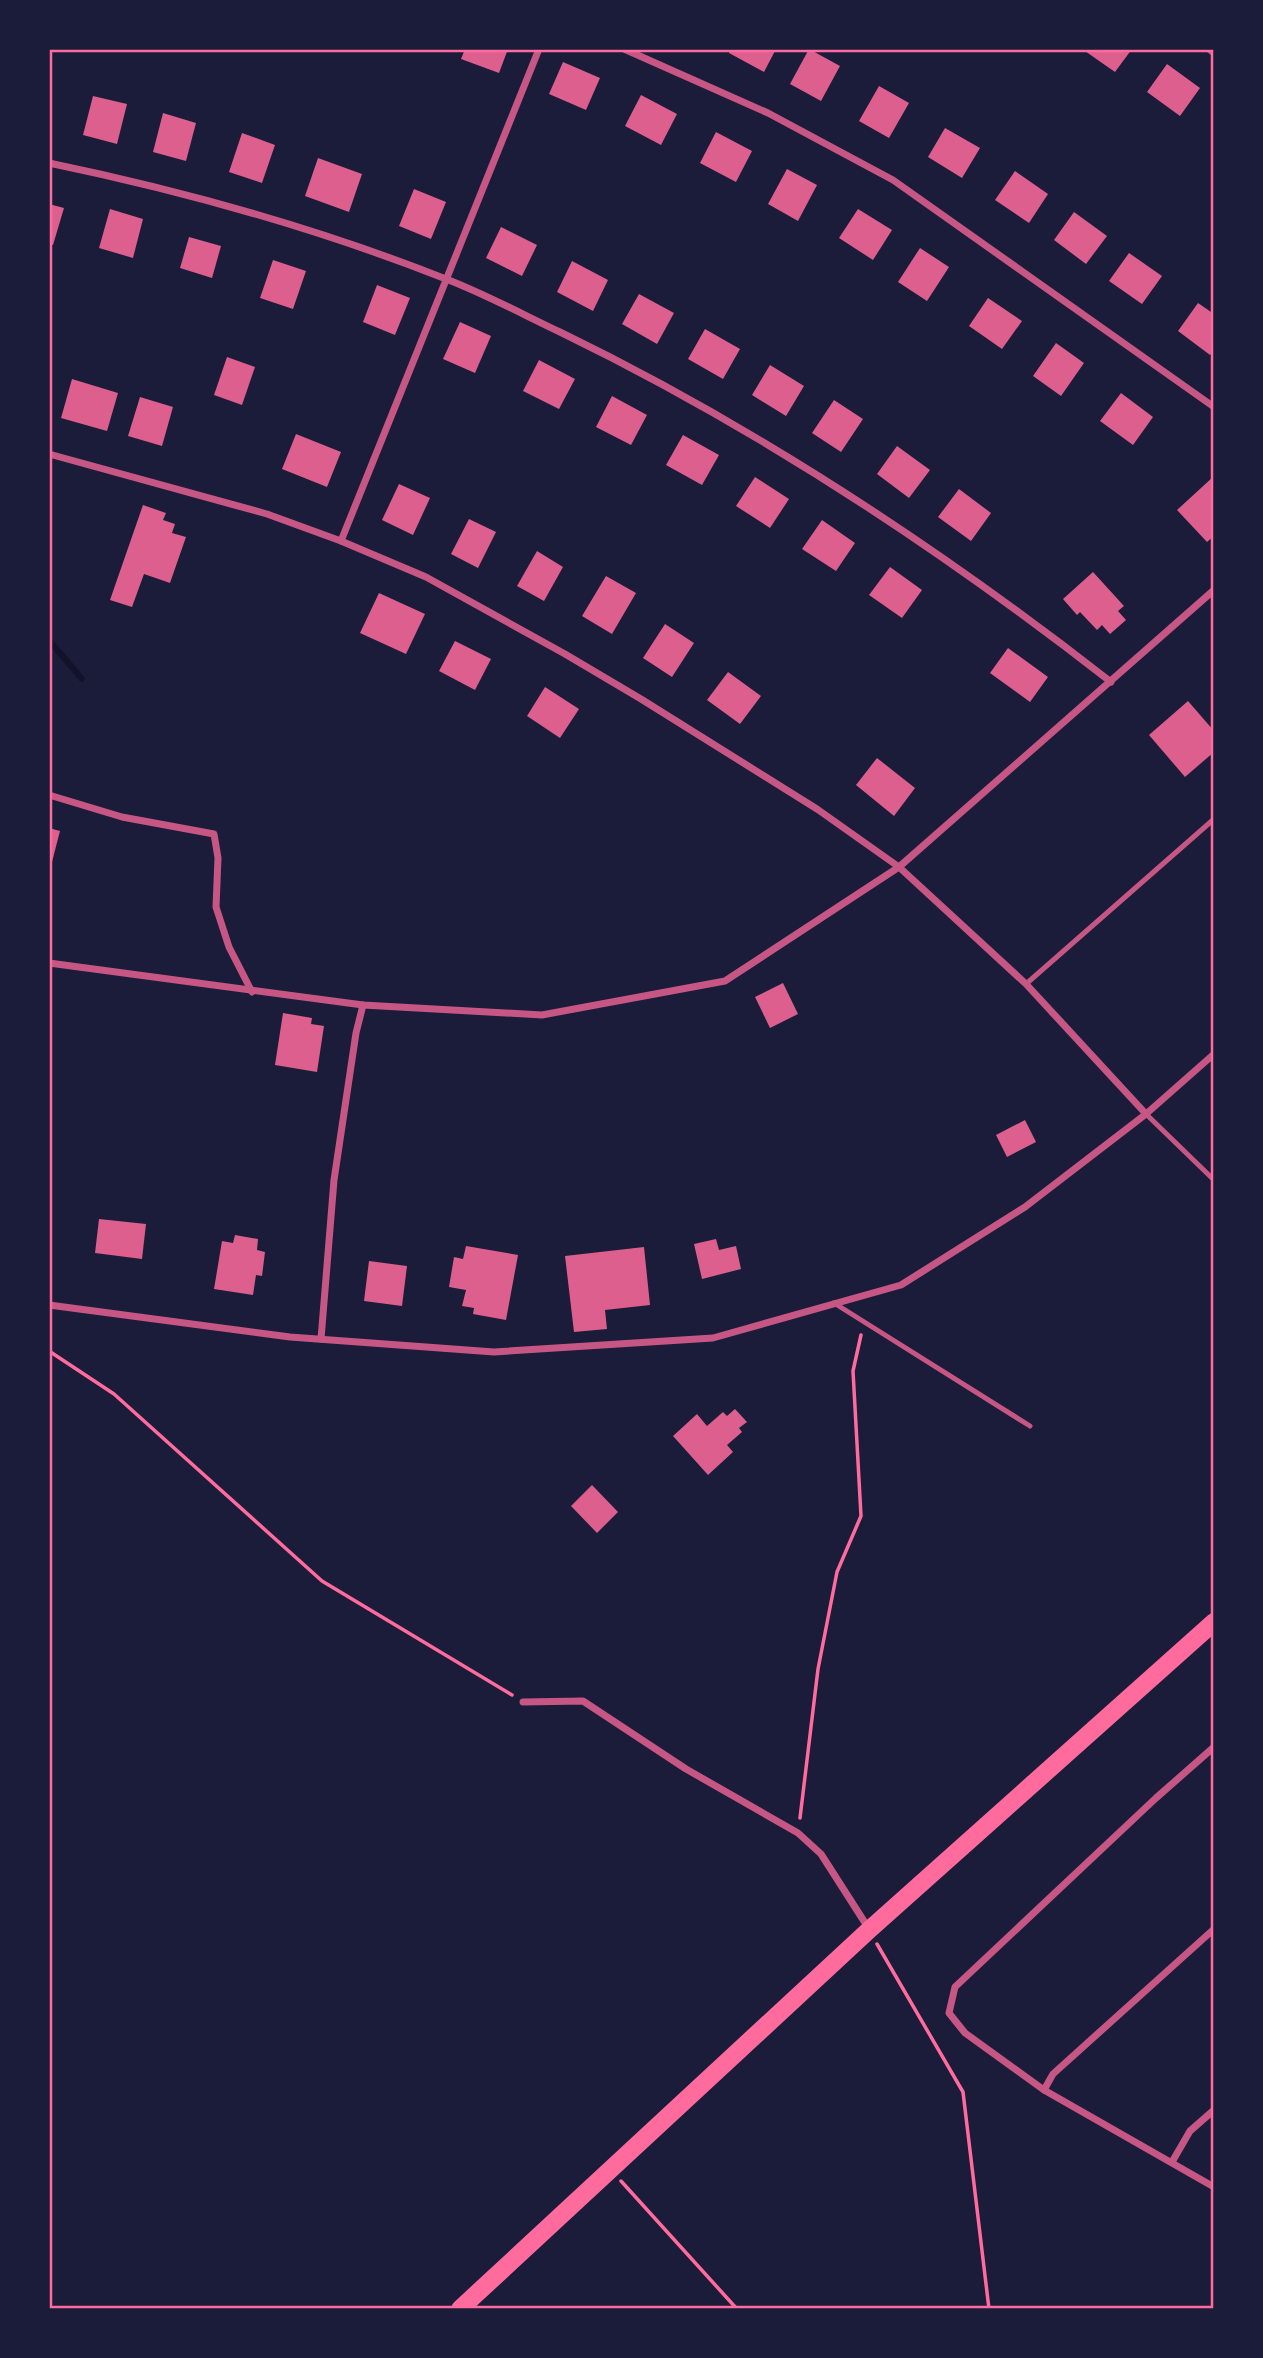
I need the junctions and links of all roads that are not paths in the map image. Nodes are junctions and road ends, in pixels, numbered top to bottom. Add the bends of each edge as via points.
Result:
1 (539, 49) edge
2 (624, 49) edge
3 (1209, 49) edge
4 (1214, 53) edge
5 (49, 163) edge
6 (447, 279) junction
7 (1214, 407) edge
8 (49, 454) edge
9 (341, 541) junction
10 (1214, 590) edge
11 (1111, 682) junction
12 (49, 795) edge
13 (1214, 819) edge
14 (899, 867) junction
15 (49, 963) edge
16 (1026, 984) junction
17 (251, 992) junction
18 (363, 1005) junction
19 (1214, 1054) edge
20 (1146, 1114) junction
21 (1214, 1181) edge
22 (834, 1304) junction
23 (49, 1305) edge
24 (321, 1339) junction
25 (1030, 1426) dead end
26 (1214, 1622) edge
27 (523, 1702) road end
28 (1214, 1747) edge
29 (869, 1930) junction
30 (1214, 1930) edge
31 (1044, 2090) junction
32 (1214, 2110) edge
33 (1172, 2162) junction
34 (1214, 2187) edge
35 (460, 2309) edge

1 - 6 street
2 - 7 street via 768,113 893,180
3 - 4 street
5 - 6 street via 238,208
6 - 9 street
6 - 11 street via 635,368 771,444 888,518
8 - 9 street via 267,514
9 - 14 street via 426,577 565,654 817,809
10 - 11 street
11 - 14 street
12 - 17 street via 122,817 215,834 216,907
13 - 16 lane
14 - 16 street
14 - 18 street via 725,981 542,1015
15 - 17 street
16 - 20 street
17 - 18 street
18 - 24 street via 334,1180
19 - 20 street
20 - 21 lane
20 - 22 street via 1025,1207 901,1285
22 - 24 street via 713,1338 494,1352
22 - 25 lane
23 - 24 street
26 - 29 main road
27 - 29 street via 583,1701 686,1769 798,1833 821,1854
28 - 31 street via 955,1987 949,2013 965,2033
29 - 35 main road
30 - 31 street via 1053,2074
31 - 33 street
32 - 33 street via 1190,2131
33 - 34 street

